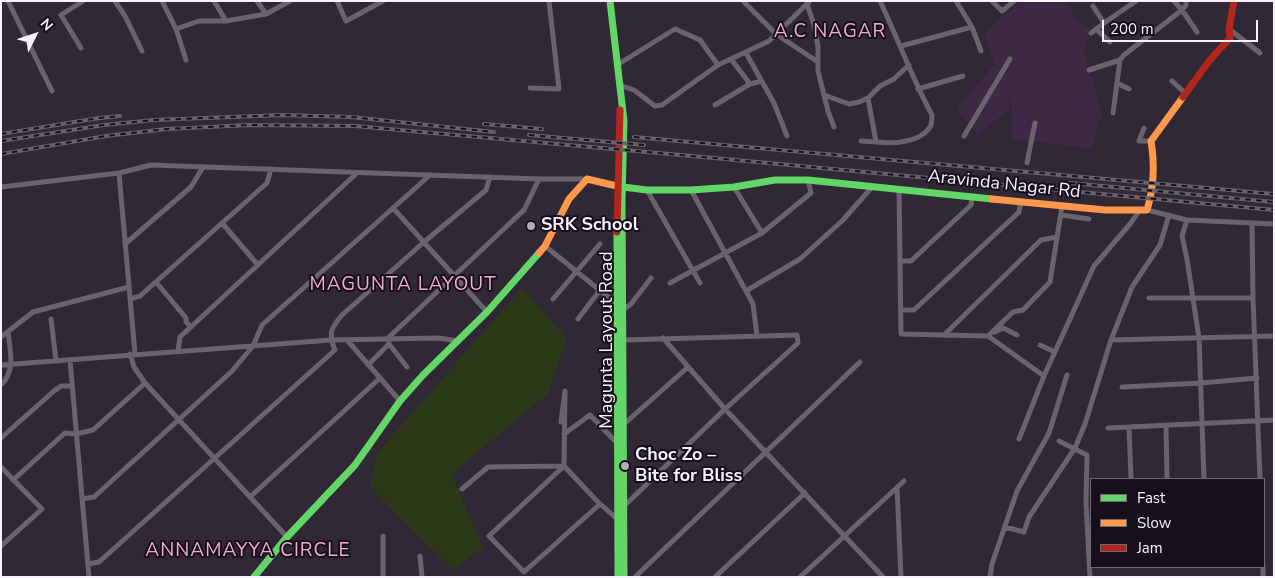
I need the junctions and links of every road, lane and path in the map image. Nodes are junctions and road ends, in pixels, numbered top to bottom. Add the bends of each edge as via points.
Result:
1 (8, 1) edge
2 (83, 1) edge
3 (116, 1) edge
4 (162, 1) edge
5 (214, 1) edge
6 (257, 1) edge
7 (290, 1) edge
8 (337, 1) edge
9 (383, 1) edge
10 (549, 1) edge
11 (610, 1) edge
12 (743, 1) edge
13 (880, 1) edge
14 (956, 1) edge
15 (992, 1) edge
16 (1014, 1) edge
17 (1136, 1) edge
18 (1174, 1) edge
19 (1186, 1) edge
20 (1234, 1) edge
21 (809, 2) edge
22 (374, 3) edge
23 (1093, 6) dead end
24 (1182, 10) junction
25 (266, 14) junction
26 (226, 21) junction
27 (1108, 21) junction
28 (972, 28) junction
29 (176, 29) junction
30 (1096, 29) junction
31 (1229, 29) junction
32 (1197, 32) dead end
33 (1091, 33) dead end
34 (776, 34) junction
35 (1110, 42) dead end
36 (901, 46) junction
37 (81, 48) dead end
38 (142, 51) dead end
39 (981, 51) dead end
40 (746, 53) junction
41 (1260, 53) dead end
42 (732, 58) junction
43 (1010, 58) dead end
44 (186, 60) dead end
45 (1120, 60) junction
46 (818, 62) junction
47 (617, 65) junction
48 (718, 65) junction
49 (909, 65) junction
50 (1089, 70) dead end
51 (963, 76) dead end
52 (762, 81) junction
53 (1172, 81) dead end
54 (1117, 83) junction
55 (750, 84) junction
56 (619, 85) junction
57 (530, 88) dead end
58 (918, 89) junction
59 (1130, 89) dead end
60 (52, 91) dead end
61 (1186, 94) junction
62 (824, 95) junction
63 (868, 98) junction
64 (715, 105) dead end
65 (1113, 113) dead end
66 (1035, 123) dead end
67 (834, 127) dead end
68 (1144, 128) dead end
69 (787, 136) dead end
70 (964, 136) dead end
71 (861, 141) dead end
72 (1151, 141) junction
73 (876, 142) junction
74 (1027, 163) dead end
75 (203, 167) junction
76 (271, 169) junction
77 (358, 172) junction
78 (119, 173) junction
79 (430, 175) junction
80 (490, 177) junction
81 (587, 178) junction
82 (539, 179) junction
83 (808, 180) junction
84 (620, 186) junction
85 (873, 186) junction
86 (1, 187) edge
87 (734, 187) junction
88 (899, 189) junction
89 (647, 190) junction
90 (691, 190) junction
91 (972, 196) junction
92 (1021, 201) junction
93 (1062, 206) junction
94 (393, 208) junction
95 (1143, 210) junction
96 (1061, 215) junction
97 (1169, 216) junction
98 (1089, 219) dead end
99 (1187, 220) junction
100 (222, 223) junction
101 (1252, 223) junction
102 (1274, 224) edge
103 (762, 233) junction
104 (1057, 237) junction
105 (424, 242) junction
106 (125, 244) junction
107 (600, 244) dead end
108 (545, 246) junction
109 (725, 254) junction
110 (900, 261) junction
111 (258, 265) junction
112 (692, 271) junction
113 (576, 272) junction
114 (454, 275) junction
115 (651, 278) dead end
116 (156, 282) junction
117 (670, 283) dead end
118 (700, 283) dead end
119 (129, 287) junction
120 (600, 290) junction
121 (746, 291) junction
122 (1149, 298) dead end
123 (1193, 298) junction
124 (1253, 298) junction
125 (130, 299) junction
126 (552, 299) dead end
127 (621, 308) junction
128 (901, 310) junction
129 (487, 312) junction
130 (51, 319) dead end
131 (578, 319) dead end
132 (191, 327) junction
133 (8, 332) junction
134 (944, 335) junction
135 (1017, 335) dead end
136 (757, 336) junction
137 (988, 336) junction
138 (1255, 336) junction
139 (1274, 336) edge
140 (1, 337) edge
141 (663, 338) junction
142 (1199, 338) junction
143 (331, 340) junction
144 (347, 340) junction
145 (624, 340) junction
146 (1111, 340) junction
147 (389, 341) junction
148 (459, 341) junction
149 (1040, 345) dead end
150 (252, 346) junction
151 (178, 351) junction
152 (1055, 352) junction
153 (133, 354) junction
154 (70, 360) junction
155 (56, 361) junction
156 (860, 362) dead end
157 (11, 364) junction
158 (368, 364) junction
159 (1, 365) edge
160 (407, 367) dead end
161 (688, 367) junction
162 (1067, 375) dead end
163 (1044, 376) junction
164 (380, 378) junction
165 (1257, 378) junction
166 (145, 383) junction
167 (1201, 383) junction
168 (1, 385) edge
169 (72, 386) junction
170 (1122, 387) dead end
171 (400, 401) junction
172 (725, 409) junction
173 (178, 419) junction
174 (1274, 420) edge
175 (561, 422) dead end
176 (1258, 422) junction
177 (1202, 424) junction
178 (624, 425) junction
179 (1166, 426) junction
180 (1129, 427) junction
181 (1108, 428) dead end
182 (76, 434) junction
183 (564, 434) junction
184 (1, 438) edge
185 (1019, 439) dead end
186 (1059, 441) dead end
187 (617, 443) junction
188 (1075, 448) junction
189 (765, 452) junction
190 (215, 459) junction
191 (564, 466) junction
192 (1, 467) edge
193 (1131, 478) edge
194 (1167, 478) edge
195 (1204, 478) edge
196 (1260, 478) edge
197 (13, 480) junction
198 (904, 481) dead end
199 (897, 487) junction
200 (462, 489) dead end
201 (805, 494) junction
202 (250, 497) junction
203 (82, 499) junction
204 (600, 504) junction
205 (623, 507) junction
206 (617, 519) junction
207 (1005, 527) junction
208 (383, 536) dead end
209 (844, 536) junction
210 (287, 537) junction
211 (1, 546) edge
212 (1090, 549) edge
213 (420, 556) dead end
214 (88, 564) junction
215 (524, 574) edge
216 (89, 577) edge
217 (254, 577) edge
218 (383, 577) edge
219 (422, 577) edge
220 (618, 577) edge
221 (624, 577) edge
222 (635, 577) edge
223 (715, 577) edge
224 (800, 577) edge
225 (883, 577) edge
226 (901, 577) edge
227 (990, 577) edge
228 (1090, 577) edge

1 - 60 street
2 - 37 street via 61,15
3 - 38 street
4 - 29 street
5 - 26 street
6 - 25 street
7 - 25 street
8 - 22 street via 346,21
9 - 22 street
10 - 57 street via 559,88
11 - 47 street, Magunta Layout Road
12 - 34 street
13 - 36 street
14 - 28 street
15 - 16 street via 1002,11
17 - 27 street
18 - 24 street
19 - 24 street
20 - 31 street
21 - 34 street
21 - 46 street
23 - 27 street via 1104,23
24 - 32 street
24 - 45 street
25 - 26 street
26 - 29 street via 199,21
27 - 30 street
28 - 36 street
28 - 39 street
29 - 44 street
30 - 33 street
30 - 35 street
31 - 41 street
31 - 61 street via 1230,38
34 - 40 street
34 - 46 street
36 - 49 street
40 - 42 street
40 - 52 street
42 - 48 street
42 - 55 street
43 - 70 street
45 - 50 street
45 - 54 street
46 - 62 street
47 - 48 street via 675,29 700,40
47 - 56 street, Magunta Layout Road
48 - 56 street via 658,106 634,90
49 - 58 street
49 - 63 street
51 - 58 street
52 - 55 street
52 - 69 street
53 - 61 street
54 - 59 street
54 - 65 street
55 - 64 street
56 - 84 street, Magunta Layout Road
58 - 73 street via 932,115 930,127 917,138 904,142
61 - 72 street
62 - 63 street via 849,104
62 - 67 street
63 - 73 street
66 - 74 street
68 - 72 street via 1139,141
71 - 73 street
72 - 95 street via 1154,154 1152,197
75 - 76 street
75 - 78 street via 151,165
75 - 106 street via 191,187
76 - 77 street
76 - 100 street via 267,183
77 - 79 street
77 - 111 street
78 - 86 street
78 - 106 street
79 - 80 street
79 - 94 street
80 - 82 street
80 - 105 street via 486,190
81 - 82 street
81 - 84 street, Aravinda Nagar Rd
81 - 108 street via 569,199
82 - 114 street via 524,210
83 - 85 street, Aravinda Nagar Rd
83 - 87 street, Aravinda Nagar Rd via 775,180
83 - 103 street via 812,193
84 - 89 street, Aravinda Nagar Rd
84 - 127 street, Magunta Layout Road
85 - 88 street, Aravinda Nagar Rd
85 - 121 street via 843,220 800,259
87 - 90 street, Aravinda Nagar Rd
87 - 103 street
88 - 91 street, Aravinda Nagar Rd
88 - 110 street
89 - 90 street, Aravinda Nagar Rd
89 - 112 street
90 - 109 street
91 - 92 street, Aravinda Nagar Rd
91 - 110 street via 971,205 911,261
92 - 93 street, Aravinda Nagar Rd
92 - 128 street via 1019,212 914,310
93 - 95 street, Aravinda Nagar Rd
93 - 96 street
94 - 105 street
94 - 150 street via 262,324
95 - 97 street
95 - 152 street via 1094,266
96 - 98 street
96 - 104 street
97 - 99 street
97 - 146 street via 1160,245 1132,287
99 - 101 street
99 - 123 street via 1182,236
100 - 111 street
100 - 116 street
101 - 102 street
101 - 124 street
103 - 109 street
104 - 134 street via 1041,240
104 - 137 street via 1050,282 1023,310 1013,312
105 - 114 street
105 - 143 street via 342,315 332,327
106 - 119 street
107 - 113 street
108 - 113 street
108 - 129 street
109 - 112 street
109 - 121 street
110 - 128 street
111 - 132 street
112 - 117 street
112 - 118 street
113 - 120 street
113 - 126 street
114 - 129 street
114 - 147 street
115 - 127 street via 631,304
116 - 125 street via 140,296
116 - 132 street
119 - 125 street
119 - 133 street via 33,312
120 - 127 street
120 - 131 street
121 - 136 street via 755,312
122 - 123 street
123 - 124 street
123 - 142 street
124 - 138 street
125 - 153 street
127 - 145 street, Magunta Layout Road
127 - 187 street, Magunta Layout Road
128 - 134 street via 901,334
129 - 148 street
130 - 155 street
132 - 151 street via 180,337
133 - 140 street
133 - 157 street
134 - 137 street
135 - 137 street via 1003,328
136 - 141 street
136 - 172 street via 797,335 798,343
137 - 163 street
138 - 139 street
138 - 142 street
138 - 165 street
141 - 145 street
141 - 161 street
142 - 146 street
142 - 167 street
143 - 144 street
143 - 150 street
143 - 190 street via 335,350
144 - 147 street
144 - 158 street
145 - 178 street, Magunta Layout Road
146 - 188 street
147 - 148 street via 438,338
147 - 158 street
147 - 160 street
148 - 171 street
149 - 152 street
150 - 151 street
150 - 173 street via 232,371
151 - 153 street
152 - 163 street
153 - 154 street
153 - 166 street via 134,367
154 - 155 street
154 - 169 street
155 - 157 street
156 - 189 street
157 - 159 street
157 - 168 street via 8,378
158 - 164 street
161 - 172 street
161 - 178 street
162 - 207 street via 1049,433 1016,491
163 - 185 street
164 - 171 street
164 - 202 street
165 - 167 street
165 - 176 street
166 - 173 street
166 - 182 street via 93,430
167 - 170 street
167 - 177 street
169 - 182 street
169 - 184 street via 61,386 54,391
171 - 210 street via 355,465
172 - 189 street
172 - 205 street
173 - 190 street
173 - 203 street via 94,497
174 - 176 street
175 - 183 street via 564,392
176 - 177 street
176 - 196 street
177 - 179 street
177 - 195 street
178 - 205 street, Magunta Layout Road
179 - 180 street
179 - 194 street
180 - 181 street
180 - 193 street
182 - 197 street via 65,433
182 - 203 street
183 - 187 street via 590,416
183 - 191 street
186 - 188 street
187 - 206 street, Magunta Layout Road
188 - 207 street via 1029,517 1024,532
188 - 212 street via 1087,455 1086,503
189 - 201 street
189 - 222 street
190 - 202 street
190 - 214 street via 99,562
191 - 200 street via 488,467
191 - 204 street
191 - 215 street via 489,536
192 - 197 street
197 - 211 street via 42,509
198 - 199 street
199 - 209 street
199 - 226 street
201 - 209 street
201 - 223 street
202 - 210 street
203 - 214 street
204 - 206 street
204 - 215 street
205 - 221 street, Magunta Layout Road
206 - 220 street, Magunta Layout Road
207 - 227 street
208 - 218 street
209 - 224 street
209 - 225 street
210 - 217 street
212 - 228 street
213 - 219 street
214 - 216 street

